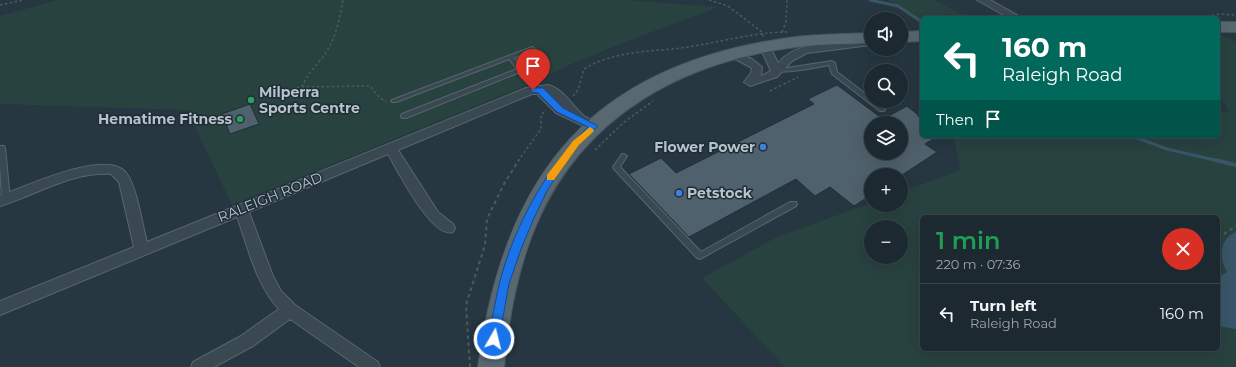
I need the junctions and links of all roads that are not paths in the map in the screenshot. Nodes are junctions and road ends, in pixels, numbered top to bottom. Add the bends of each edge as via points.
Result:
1 (982, 0) edge
2 (1013, 16) edge
3 (1220, 27) edge
4 (1236, 27) edge
5 (864, 38) edge
6 (764, 40) junction
7 (864, 43) edge
8 (532, 49) dead end
9 (734, 55) junction
10 (510, 57) junction
11 (542, 61) dead end
12 (522, 69) junction
13 (776, 70) junction
14 (540, 90) junction
15 (394, 101) road end
16 (882, 110) dead end
17 (404, 116) dead end
18 (586, 122) junction
19 (2, 148) dead end
20 (391, 148) junction
21 (624, 156) dead end
22 (3, 200) edge
23 (793, 204) dead end
24 (241, 209) junction
25 (448, 228) dead end
26 (142, 250) junction
27 (0, 308) edge
28 (290, 310) junction
29 (198, 367) edge
30 (372, 367) edge
31 (491, 367) edge

1 - 2 street
3 - 4 main road
5 - 6 main road
6 - 9 main road
6 - 13 street
7 - 13 street via 810,48 796,53
8 - 10 lane
9 - 13 street via 757,67 758,72 750,82 770,76
9 - 18 main road via 696,66
10 - 12 lane
10 - 15 lane
11 - 12 lane
12 - 14 lane
12 - 17 lane
13 - 16 lane via 832,63 834,73
14 - 18 street via 560,110
14 - 20 street, RALEIGH ROAD via 526,93
18 - 31 main road via 576,143 550,178 520,239 501,295
19 - 22 lane
20 - 24 street, RALEIGH ROAD
20 - 25 street via 434,216
21 - 23 lane via 616,166 700,256
22 - 26 street via 82,172 114,170 121,174 125,182
24 - 26 street, RALEIGH ROAD
24 - 28 street via 271,288
26 - 27 street, RALEIGH ROAD
28 - 29 street via 247,341
28 - 30 street

